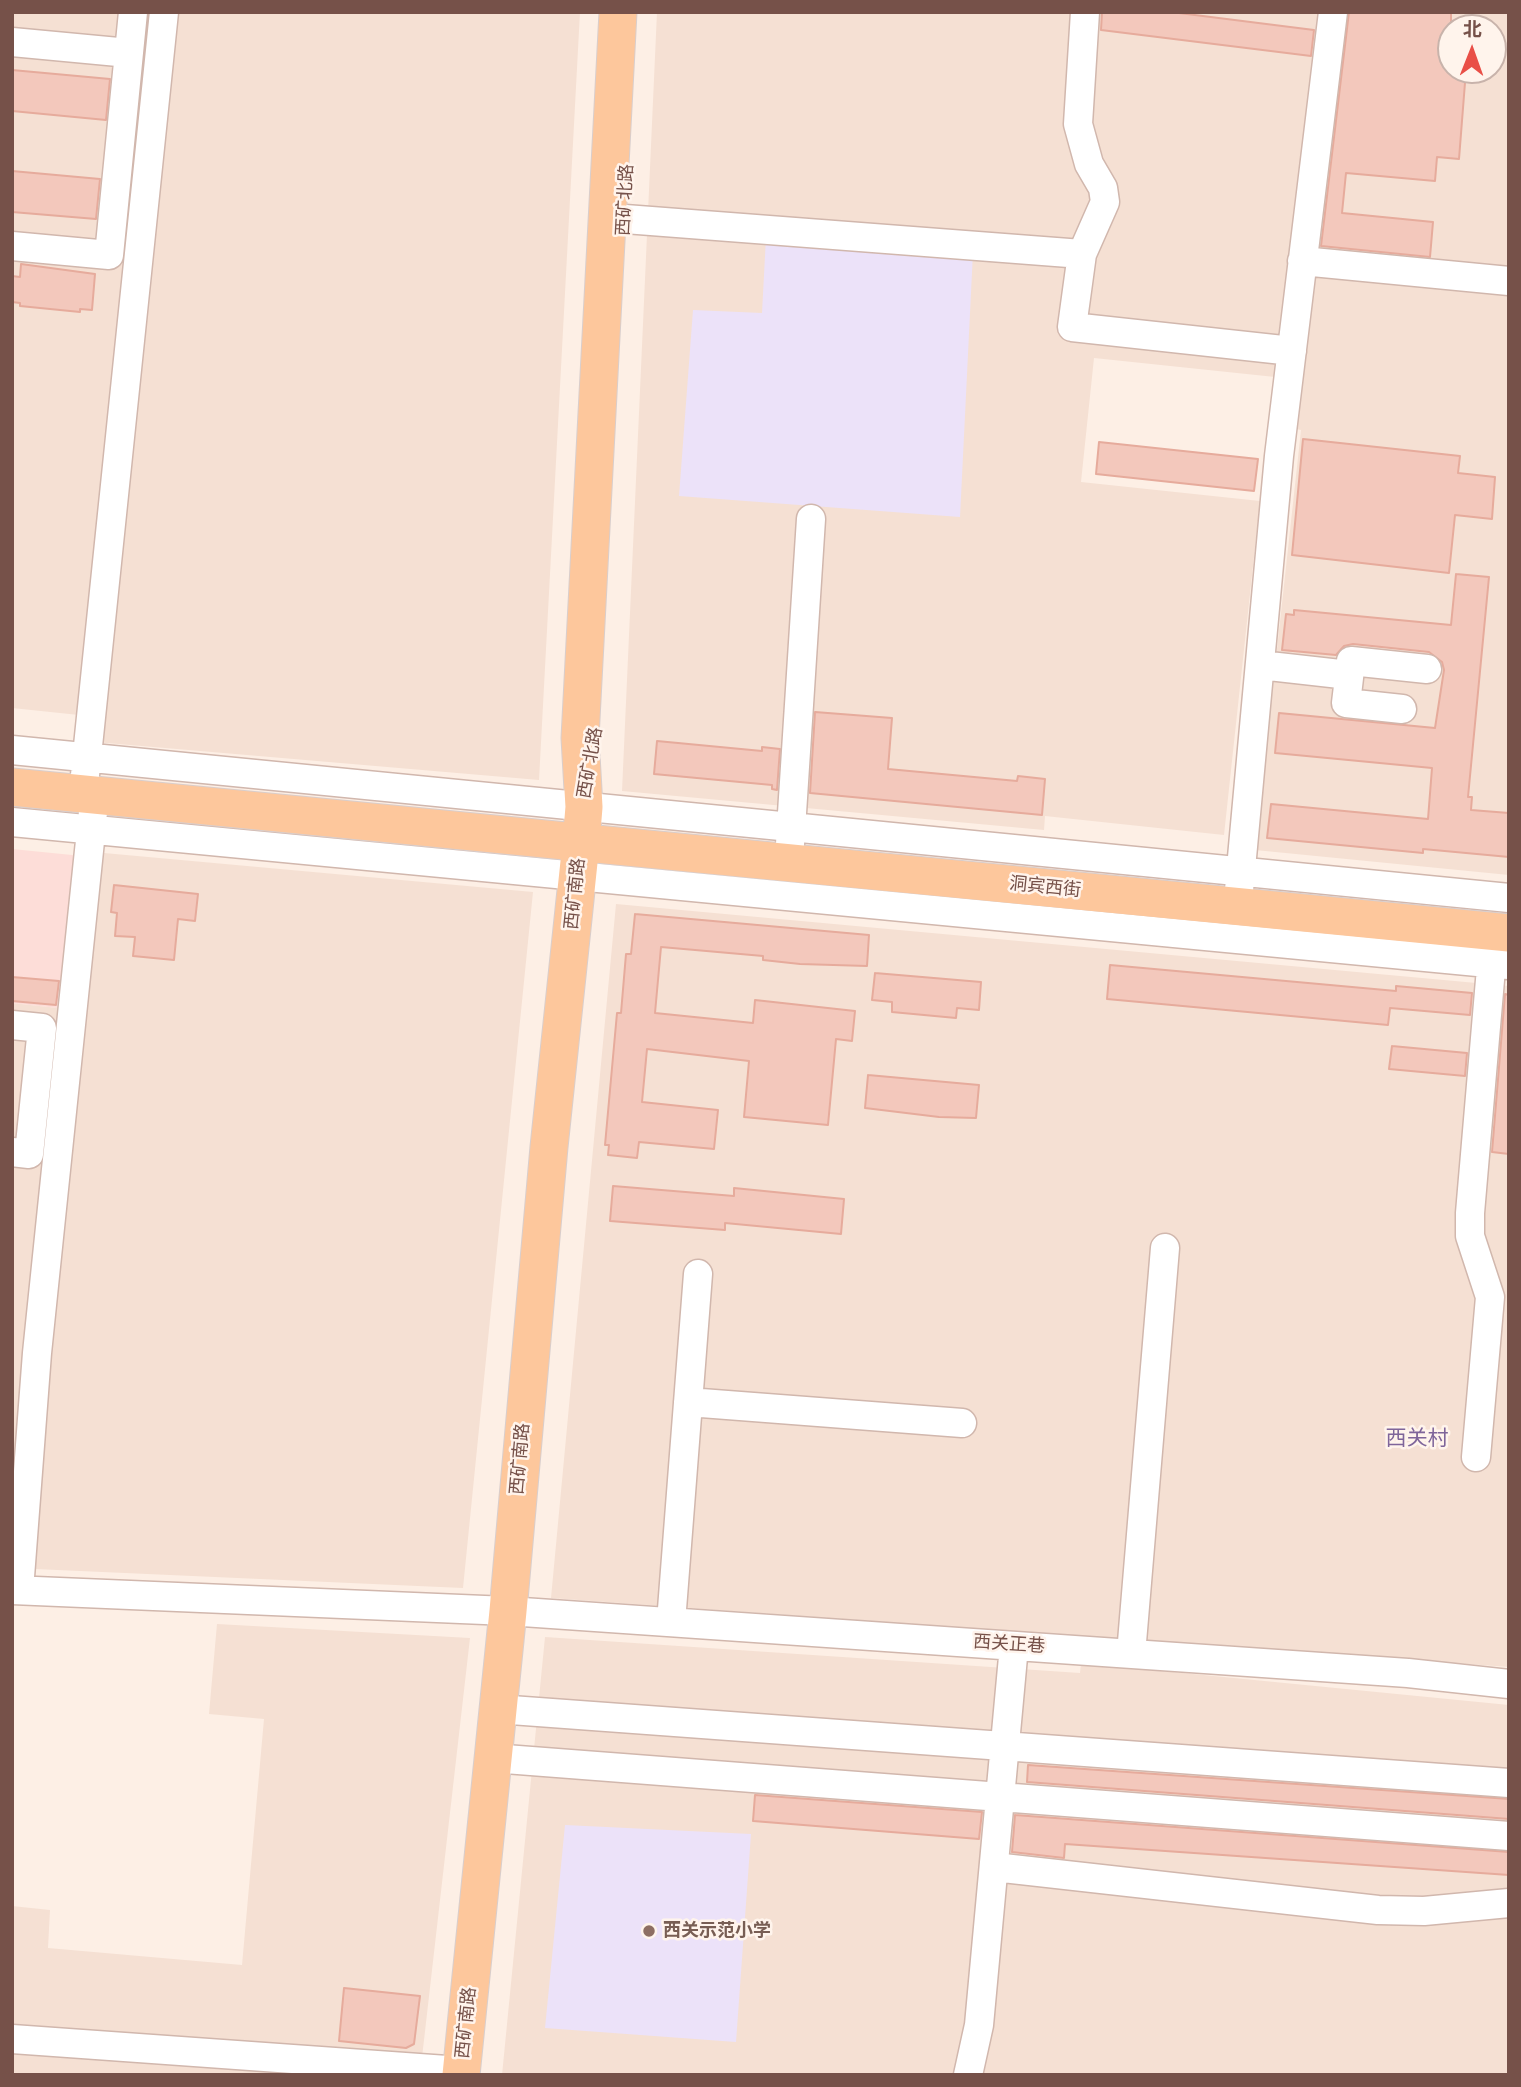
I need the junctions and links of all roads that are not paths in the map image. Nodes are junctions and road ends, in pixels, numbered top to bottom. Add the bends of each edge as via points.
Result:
1 (133, 12) edge
2 (164, 12) edge
3 (618, 12) edge
4 (636, 12) edge
5 (1085, 12) edge
6 (1332, 12) edge
7 (12, 43) edge
8 (129, 53) junction
9 (625, 219) junction
10 (12, 246) edge
11 (1082, 254) junction
12 (1302, 261) junction
13 (1509, 281) edge
14 (1292, 351) junction
15 (811, 519) dead end
16 (1260, 665) junction
17 (1427, 669) dead end
18 (1349, 675) junction
19 (1402, 709) dead end
20 (12, 750) edge
21 (87, 758) junction
22 (12, 787) edge
23 (90, 807) junction
24 (12, 822) edge
25 (581, 842) junction
26 (790, 845) junction
27 (1239, 889) junction
28 (1509, 898) edge
29 (1501, 948) edge
30 (12, 1025) edge
31 (33, 1154) edge
32 (1164, 1248) dead end
33 (698, 1274) dead end
34 (688, 1402) junction
35 (962, 1423) dead end
36 (1476, 1457) dead end
37 (16, 1590) edge
38 (508, 1611) junction
39 (671, 1622) junction
40 (1014, 1646) junction
41 (1131, 1654) junction
42 (1509, 1684) edge
43 (498, 1709) junction
44 (1006, 1746) junction
45 (492, 1758) junction
46 (1509, 1783) edge
47 (1000, 1797) junction
48 (1509, 1836) edge
49 (994, 1867) junction
50 (1509, 1903) edge
51 (12, 2039) edge
52 (461, 2073) edge
53 (968, 2075) edge

1 - 8 street
2 - 21 street
3 - 25 main road, 西矿北路 via 580,738
4 - 9 main road, 西矿北路
5 - 11 street via 1078,124 1105,202
6 - 12 street
7 - 8 street
8 - 10 street via 110,255
9 - 11 street
9 - 25 main road, 西矿北路 via 597,739
11 - 14 street via 1072,327
12 - 13 street
12 - 14 street
14 - 16 street
15 - 26 street
16 - 18 street
16 - 27 street
17 - 18 street via 1351,661
18 - 19 street via 1346,703
20 - 21 street
21 - 23 street
21 - 25 street
22 - 23 main road, 洞宾西街
23 - 24 street
23 - 25 main road, 洞宾西街
23 - 31 street
25 - 26 main road, 洞宾西街
25 - 29 street
25 - 38 main road, 西矿南路
26 - 27 main road, 洞宾西街
27 - 28 street
27 - 29 main road, 洞宾西街
29 - 36 street via 1470,1213 1470,1236 1490,1297
30 - 31 street via 42,1028
31 - 37 street via 37,1353
32 - 41 street
33 - 34 street
34 - 35 street
34 - 39 street
37 - 38 street, 西关正巷
38 - 39 street, 西关正巷
38 - 43 main road, 西矿南路
39 - 40 street, 西关正巷
40 - 41 street, 西关正巷
40 - 44 street
41 - 42 street, 西关正巷
43 - 44 street
43 - 45 main road, 西矿南路
44 - 46 street
44 - 47 street
45 - 47 street
45 - 52 main road, 西矿南路
47 - 48 street
47 - 49 street
49 - 50 street via 1378,1910
49 - 53 street via 979,2025
51 - 52 street

